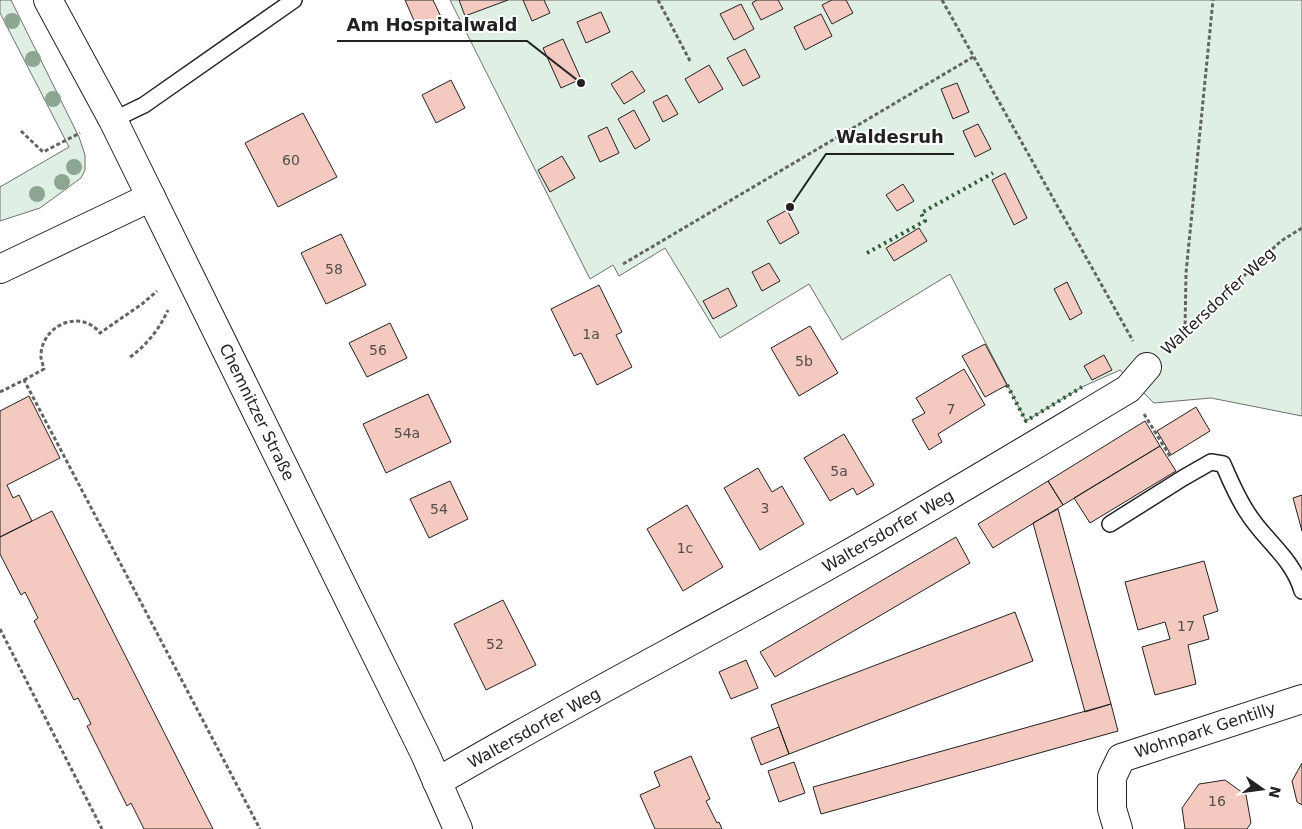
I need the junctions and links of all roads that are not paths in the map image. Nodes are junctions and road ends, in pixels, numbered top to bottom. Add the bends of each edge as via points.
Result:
1 (48, 0) edge
2 (292, 1) edge
3 (113, 120) junction
4 (151, 198) junction
5 (0, 269) edge
6 (1147, 367) road end
7 (1110, 524) dead end
8 (1302, 591) edge
9 (1302, 699) edge
10 (437, 782) junction
11 (458, 829) edge
12 (1118, 829) edge

1 - 3 street, Chemnitzer Straße
2 - 3 lane via 144,105
3 - 4 street, Chemnitzer Straße
4 - 5 street
4 - 10 street, Chemnitzer Straße
6 - 10 street, Waltersdorfer Weg via 1128,389 845,556
7 - 8 lane via 1211,462 1223,464 1247,513 1282,554 1300,582
9 - 12 street, Wohnpark Gentilly via 1121,758 1112,777 1112,809
10 - 11 street, Chemnitzer Straße

